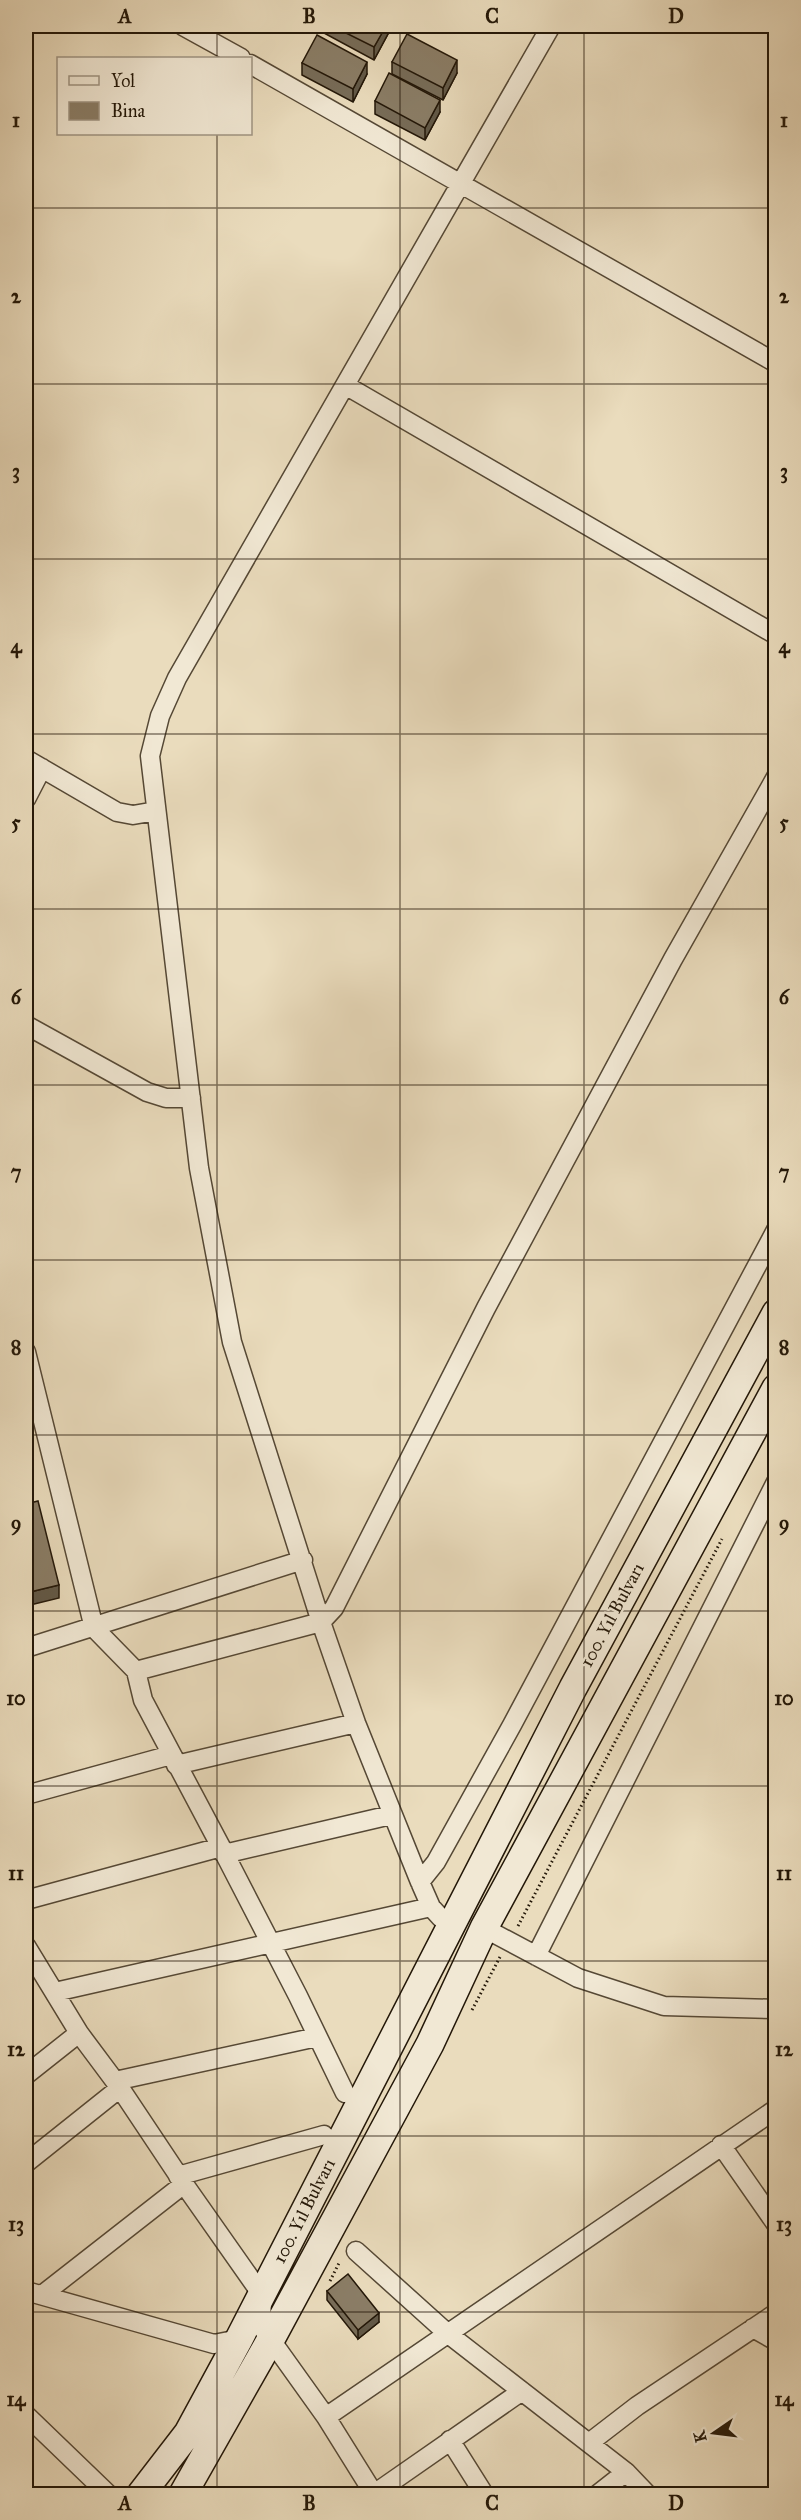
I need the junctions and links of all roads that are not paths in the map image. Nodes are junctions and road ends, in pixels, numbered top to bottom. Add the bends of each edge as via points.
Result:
1 (183, 26) edge
2 (551, 26) edge
3 (239, 57) edge
4 (252, 65) edge
5 (460, 183) junction
6 (776, 363) edge
7 (345, 385) junction
8 (776, 635) edge
9 (26, 759) edge
10 (42, 768) junction
11 (776, 777) edge
12 (26, 799) edge
13 (156, 811) junction
14 (26, 1025) edge
15 (191, 1098) junction
16 (776, 1230) edge
17 (776, 1313) edge
18 (26, 1352) edge
19 (776, 1388) edge
20 (768, 1419) edge
21 (776, 1482) edge
22 (303, 1560) junction
23 (321, 1622) junction
24 (94, 1628) junction
25 (26, 1648) edge
26 (136, 1671) junction
27 (356, 1723) junction
28 (174, 1760) junction
29 (26, 1795) edge
30 (391, 1815) junction
31 (222, 1851) junction
32 (420, 1882) junction
33 (26, 1900) edge
34 (431, 1907) junction
35 (455, 1920) junction
36 (484, 1928) junction
37 (270, 1943) junction
38 (26, 1946) edge
39 (536, 1956) junction
40 (55, 1992) junction
41 (776, 2009) edge
42 (79, 2033) junction
43 (318, 2037) junction
44 (26, 2075) edge
45 (118, 2085) junction
46 (345, 2093) dead end
47 (776, 2109) edge
48 (324, 2135) dead end
49 (721, 2145) junction
50 (26, 2163) edge
51 (181, 2180) junction
52 (776, 2224) edge
53 (356, 2251) dead end
54 (34, 2293) edge
55 (262, 2295) junction
56 (776, 2313) edge
57 (753, 2328) junction
58 (447, 2333) junction
59 (257, 2335) junction
60 (776, 2341) edge
61 (522, 2391) junction
62 (26, 2415) edge
63 (326, 2417) junction
64 (450, 2440) junction
65 (589, 2444) junction
66 (626, 2472) junction
67 (368, 2491) edge
68 (108, 2494) edge
69 (141, 2494) edge
70 (183, 2494) edge
71 (484, 2494) edge
72 (598, 2494) edge
73 (647, 2494) edge

1 - 3 street
2 - 5 street
4 - 5 street
5 - 6 street
5 - 7 street
7 - 8 street
7 - 13 street via 167,697 150,756
9 - 10 street
10 - 12 street
10 - 13 street via 117,812 133,815
11 - 23 street via 673,959 486,1308 334,1608
13 - 15 street
14 - 15 street via 147,1092 166,1098
15 - 22 street via 199,1167 232,1342
16 - 32 street via 512,1725 436,1862
17 - 35 main road, 100. Yıl Bulvarı via 573,1688
18 - 24 street
19 - 20 main road, 100. Yıl Bulvarı
20 - 36 main road, 100. Yıl Bulvarı
21 - 39 street
22 - 23 street
22 - 24 street
23 - 26 street
23 - 27 street
24 - 25 street
24 - 26 street
26 - 28 street via 143,1700
27 - 28 street
27 - 30 street
28 - 29 street
28 - 31 street
30 - 31 street
30 - 32 street
31 - 33 street
31 - 37 street
32 - 34 street
34 - 35 street via 441,1918
34 - 37 street
35 - 36 main road
35 - 55 main road, 100. Yıl Bulvarı
36 - 39 street
36 - 59 main road, 100. Yıl Bulvarı via 430,2044
37 - 40 street
37 - 43 street
38 - 40 street
39 - 41 street via 578,1978 664,2006
40 - 42 street
42 - 44 street
42 - 45 street
43 - 45 street
43 - 46 street
45 - 50 street
45 - 51 street
47 - 49 street
48 - 51 street
49 - 52 street
49 - 58 street
51 - 54 street
51 - 55 street
53 - 58 street
54 - 59 street via 214,2344
55 - 59 main road, 100. Yıl Bulvarı
56 - 57 street
57 - 60 street
57 - 65 street via 637,2406
58 - 61 street
58 - 63 street
59 - 63 street
59 - 69 main road, 100. Yıl Bulvarı
59 - 70 main road, 100. Yıl Bulvarı
61 - 64 street
61 - 65 street
62 - 68 street
63 - 67 street
64 - 67 street
64 - 71 street
65 - 66 street
66 - 72 street
66 - 73 street

